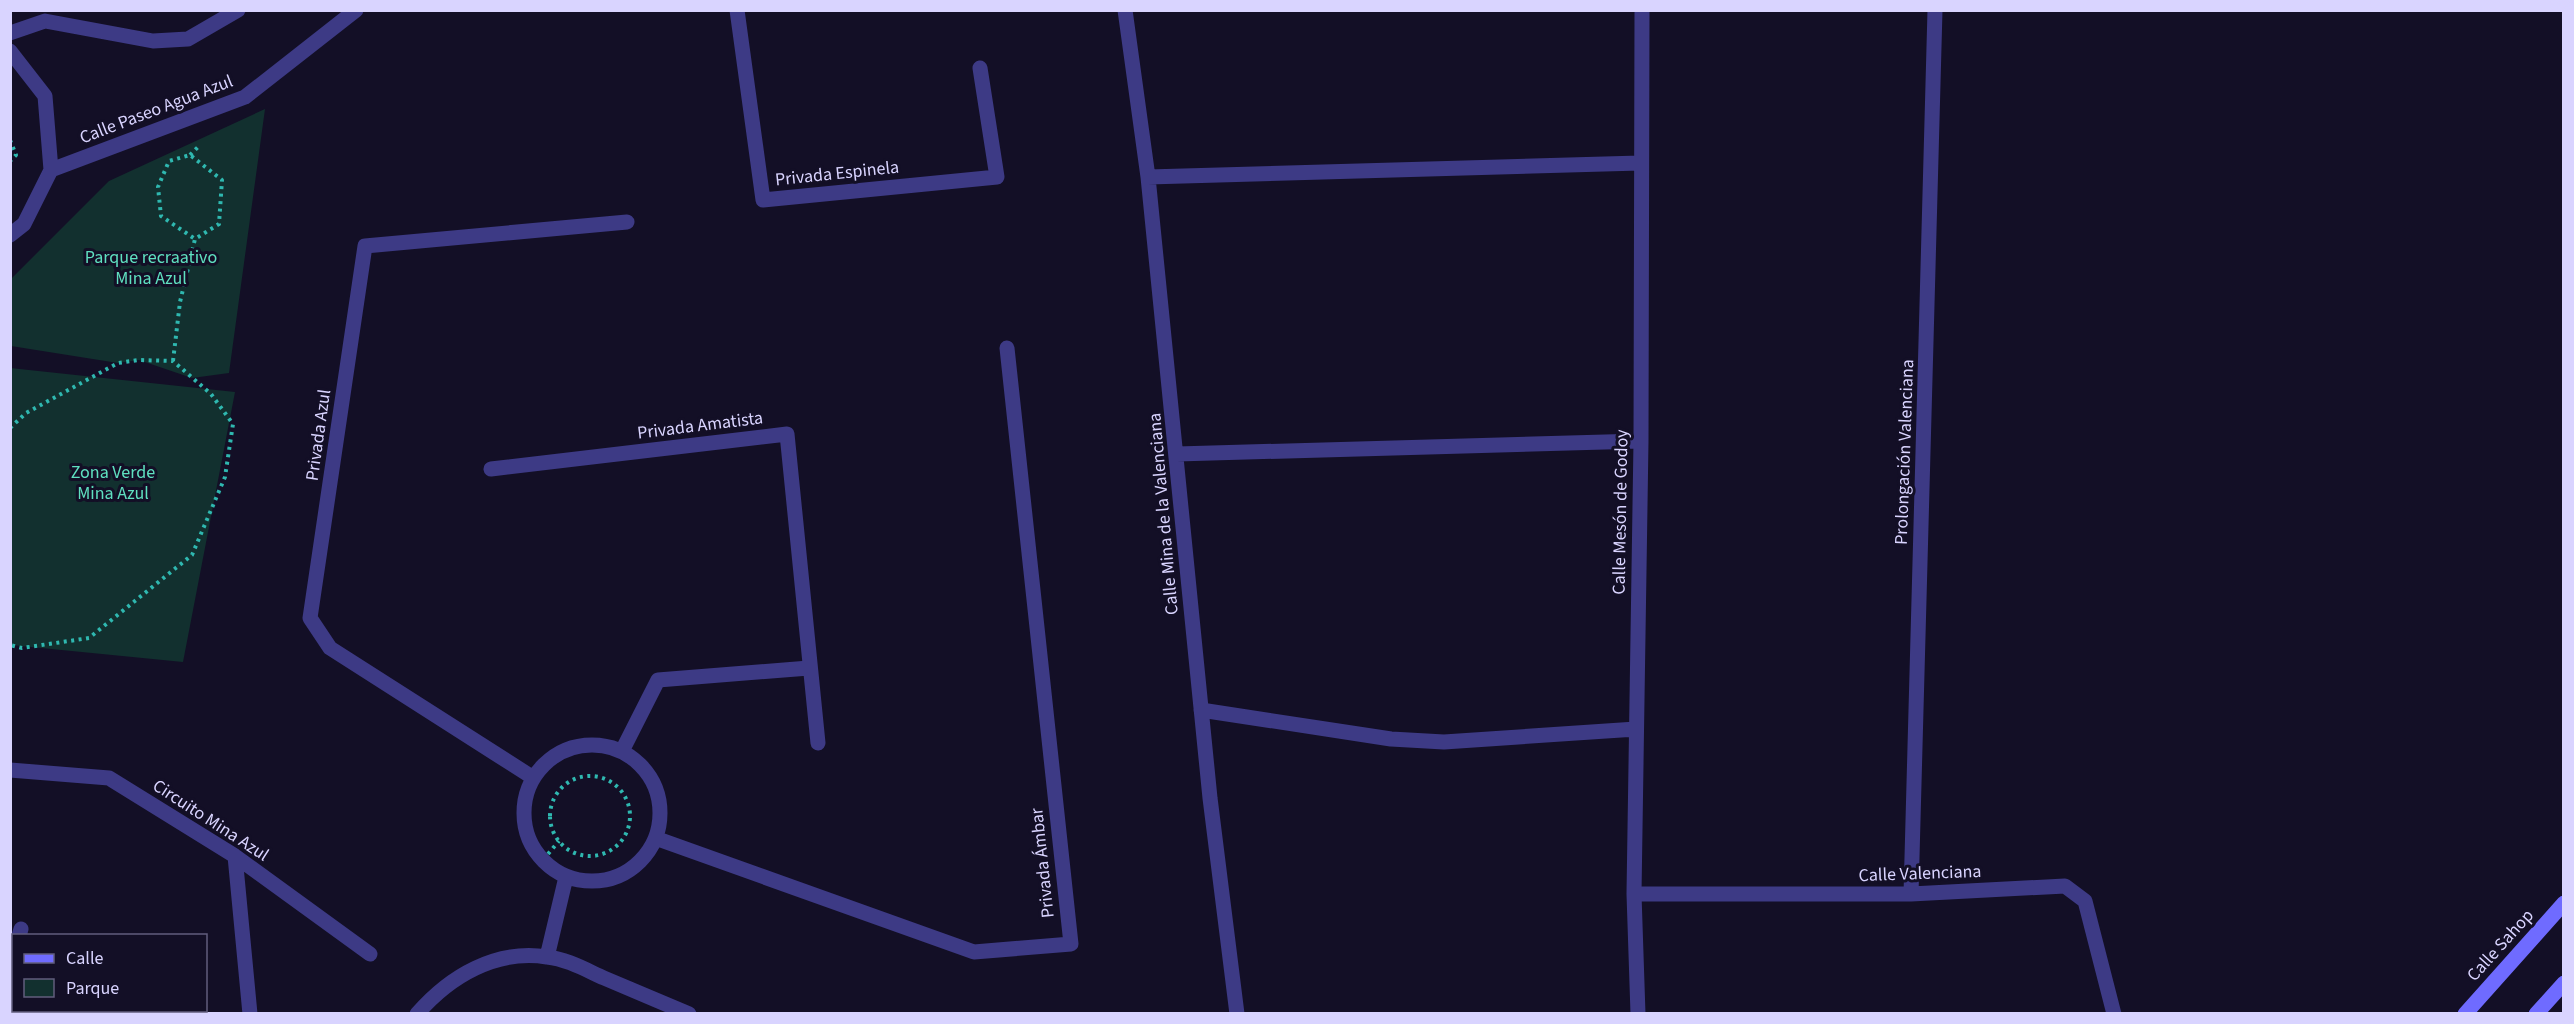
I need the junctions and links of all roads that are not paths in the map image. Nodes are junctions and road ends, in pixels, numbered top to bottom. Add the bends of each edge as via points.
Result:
1 (238, 10) edge
2 (356, 10) edge
3 (736, 10) edge
4 (1125, 10) edge
5 (1642, 10) edge
6 (1935, 10) edge
7 (10, 33) edge
8 (10, 51) edge
9 (980, 68) dead end
10 (1640, 163) junction
11 (51, 170) junction
12 (1148, 177) junction
13 (627, 222) dead end
14 (10, 235) edge
15 (1007, 348) dead end
16 (1641, 441) junction
17 (1178, 454) junction
18 (491, 469) dead end
19 (809, 668) junction
20 (1201, 710) junction
21 (1636, 729) junction
22 (818, 743) dead end
23 (622, 749) junction
24 (10, 770) edge
25 (532, 777) junction
26 (658, 839) junction
27 (235, 856) junction
28 (566, 877) junction
29 (1634, 894) junction
30 (1911, 894) junction
31 (2564, 903) edge
32 (370, 954) dead end
33 (547, 957) junction
34 (10, 978) edge
35 (2564, 983) edge
36 (12, 994) edge
37 (250, 1014) edge
38 (417, 1014) edge
39 (689, 1014) edge
40 (1237, 1014) edge
41 (1638, 1014) edge
42 (2114, 1014) edge
43 (2465, 1014) edge
44 (2536, 1014) edge

1 - 7 street via 188,39 153,41 45,21
2 - 11 street, Calle Paseo Agua Azul via 245,97
3 - 9 street, Privada Espinela via 763,200 997,177
4 - 12 street, Calle Mina de la Valenciana
5 - 10 street, Calle Mesón de Godoy
6 - 30 street, Prolongación Valenciana
8 - 11 street via 45,96
10 - 12 street
10 - 16 street, Calle Mesón de Godoy
11 - 14 street via 24,224
12 - 17 street, Calle Mina de la Valenciana
13 - 25 street, Privada Azul via 365,246 310,618 330,648
15 - 26 street, Privada Ámbar via 1071,944 974,951
16 - 17 street
16 - 21 street, Calle Mesón de Godoy
17 - 20 street, Calle Mina de la Valenciana
18 - 19 street, Privada Amatista via 788,434
19 - 22 street, Privada Amatista
19 - 23 street via 658,680
20 - 21 street via 1391,739 1444,742
20 - 40 street, Calle Mina de la Valenciana
21 - 29 street, Calle Mesón de Godoy
23 - 25 street via 589,742 556,752
23 - 26 street via 658,786
24 - 27 street, Circuito Mina Azul via 110,778
25 - 28 street via 523,815 535,852
26 - 28 street via 636,868 602,883
27 - 32 street, Circuito Mina Azul
27 - 37 street
28 - 33 street
29 - 30 street, Calle Valenciana
29 - 41 street, Calle Mesón de Godoy
30 - 42 street, Calle Valenciana via 2065,886 2085,901
31 - 43 street, Calle Sahop
33 - 38 street via 486,962 449,982
33 - 39 street
34 - 36 street
35 - 44 street

